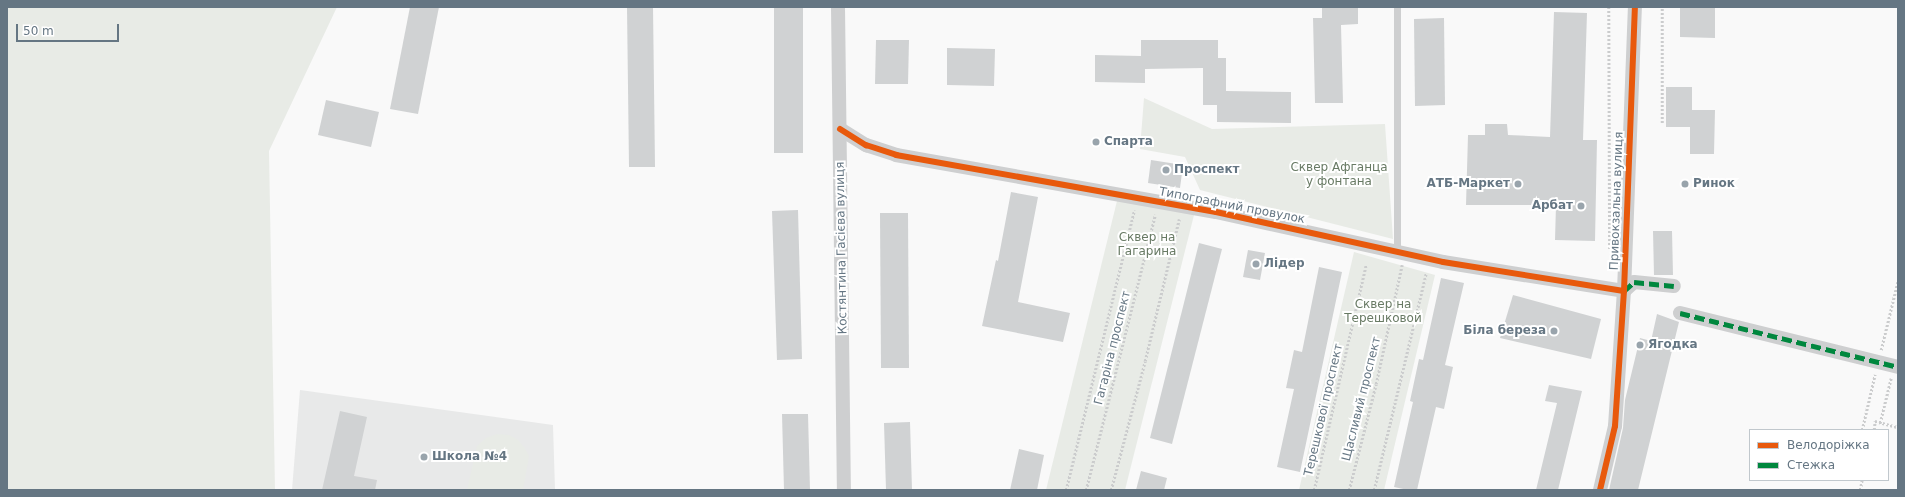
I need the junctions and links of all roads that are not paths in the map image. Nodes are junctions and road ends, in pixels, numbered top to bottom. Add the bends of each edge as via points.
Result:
1 (838, 7) edge
2 (1396, 7) edge
3 (1635, 7) edge
4 (840, 129) junction
5 (1399, 258) junction
6 (1674, 286) dead end
7 (1624, 291) junction
8 (1680, 313) dead end
9 (1896, 366) edge
10 (844, 490) edge
11 (1600, 490) edge

1 - 4 street, Костянтина Гасієва вулиця
2 - 5 lane
3 - 7 street, Привокзальна вулиця
4 - 5 street, Типографний провулок via 866,145 896,155 1216,212
4 - 10 street, Костянтина Гасієва вулиця
5 - 7 street, Типографний провулок via 1443,262
6 - 7 street via 1634,282
7 - 11 street, Привокзальна вулиця via 1615,426
8 - 9 street

